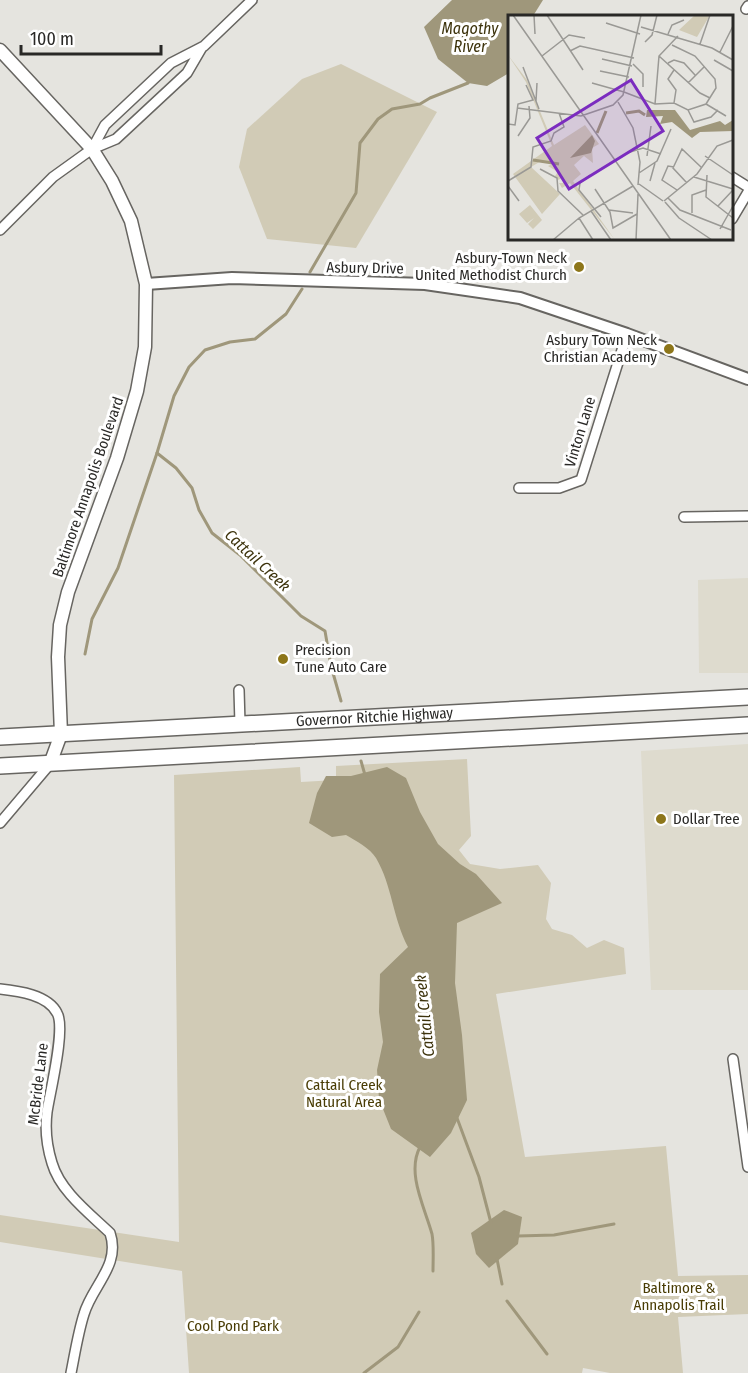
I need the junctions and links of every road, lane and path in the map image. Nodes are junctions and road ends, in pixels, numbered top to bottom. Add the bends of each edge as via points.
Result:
1 (252, 0) edge
2 (201, 49) junction
3 (0, 50) edge
4 (92, 149) junction
5 (733, 178) edge
6 (748, 187) edge
7 (748, 192) edge
8 (733, 217) edge
9 (0, 230) edge
10 (146, 284) junction
11 (627, 333) junction
12 (748, 379) edge
13 (519, 488) dead end
14 (748, 516) edge
15 (684, 517) dead end
16 (239, 690) dead end
17 (748, 697) edge
18 (240, 724) junction
19 (748, 725) edge
20 (61, 734) junction
21 (0, 737) edge
22 (50, 764) junction
23 (0, 766) edge
24 (0, 823) edge
25 (0, 989) edge
26 (733, 1059) dead end
27 (748, 1167) edge
28 (71, 1373) edge

1 - 2 street
2 - 4 street via 187,73 116,139
2 - 4 street via 171,63 105,125
3 - 4 main road, Baltimore Annapolis Boulevard
4 - 9 street via 53,177
4 - 10 main road, Baltimore Annapolis Boulevard via 131,221
5 - 6 street
7 - 8 street
10 - 11 street, Asbury Drive via 231,278 425,284 520,298
10 - 20 main road, Baltimore Annapolis Boulevard via 145,347 137,391 60,625
11 - 12 street, Asbury Drive
11 - 13 street, Vinton Lane via 581,480 559,488
14 - 15 street
16 - 18 street
17 - 18 highway, Governor Ritchie Highway
18 - 20 highway, Governor Ritchie Highway
19 - 22 highway, Governor Ritchie Highway
20 - 21 highway, Governor Ritchie Highway
20 - 22 main road, Baltimore Annapolis Boulevard
22 - 23 highway, Governor Ritchie Highway
22 - 24 street
25 - 28 street, McBride Lane via 33,995 57,1012 61,1027 47,1112 51,1162 72,1196 112,1239 108,1271 84,1312
26 - 27 street

